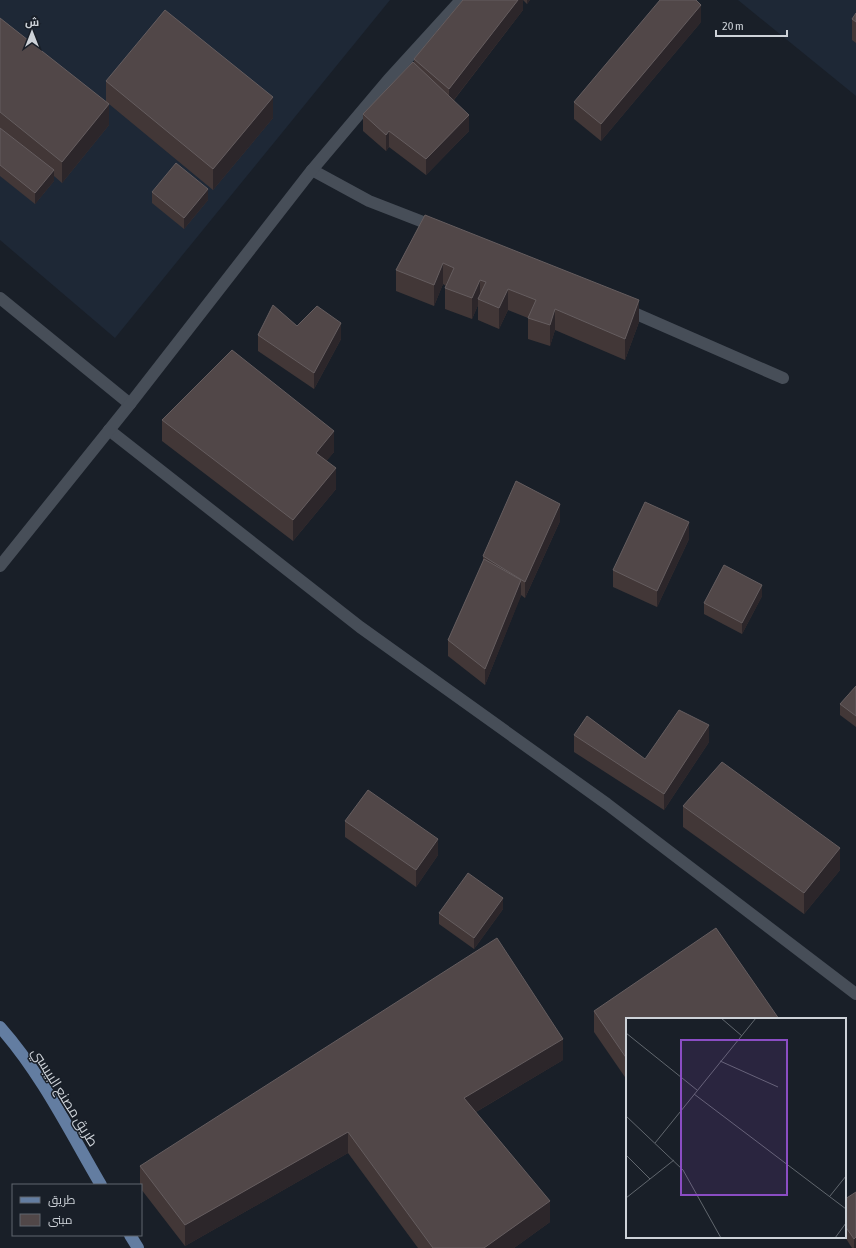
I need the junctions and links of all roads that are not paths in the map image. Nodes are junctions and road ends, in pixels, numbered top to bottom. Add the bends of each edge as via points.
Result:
1 (462, 0) edge
2 (312, 170) junction
3 (445, 231) edge
4 (0, 298) edge
5 (617, 306) edge
6 (783, 378) dead end
7 (130, 404) junction
8 (109, 430) junction
9 (0, 566) edge
10 (856, 994) edge
11 (0, 1027) edge
12 (100, 1184) edge
13 (131, 1236) edge
14 (138, 1248) edge

1 - 2 street via 388,80
2 - 3 street via 369,201
2 - 7 street
4 - 7 street
5 - 6 street
7 - 8 street
8 - 9 street
8 - 10 street via 360,627 607,804
11 - 12 main road, طريق مصنع البيبسي via 14,1043 48,1094
13 - 14 main road

